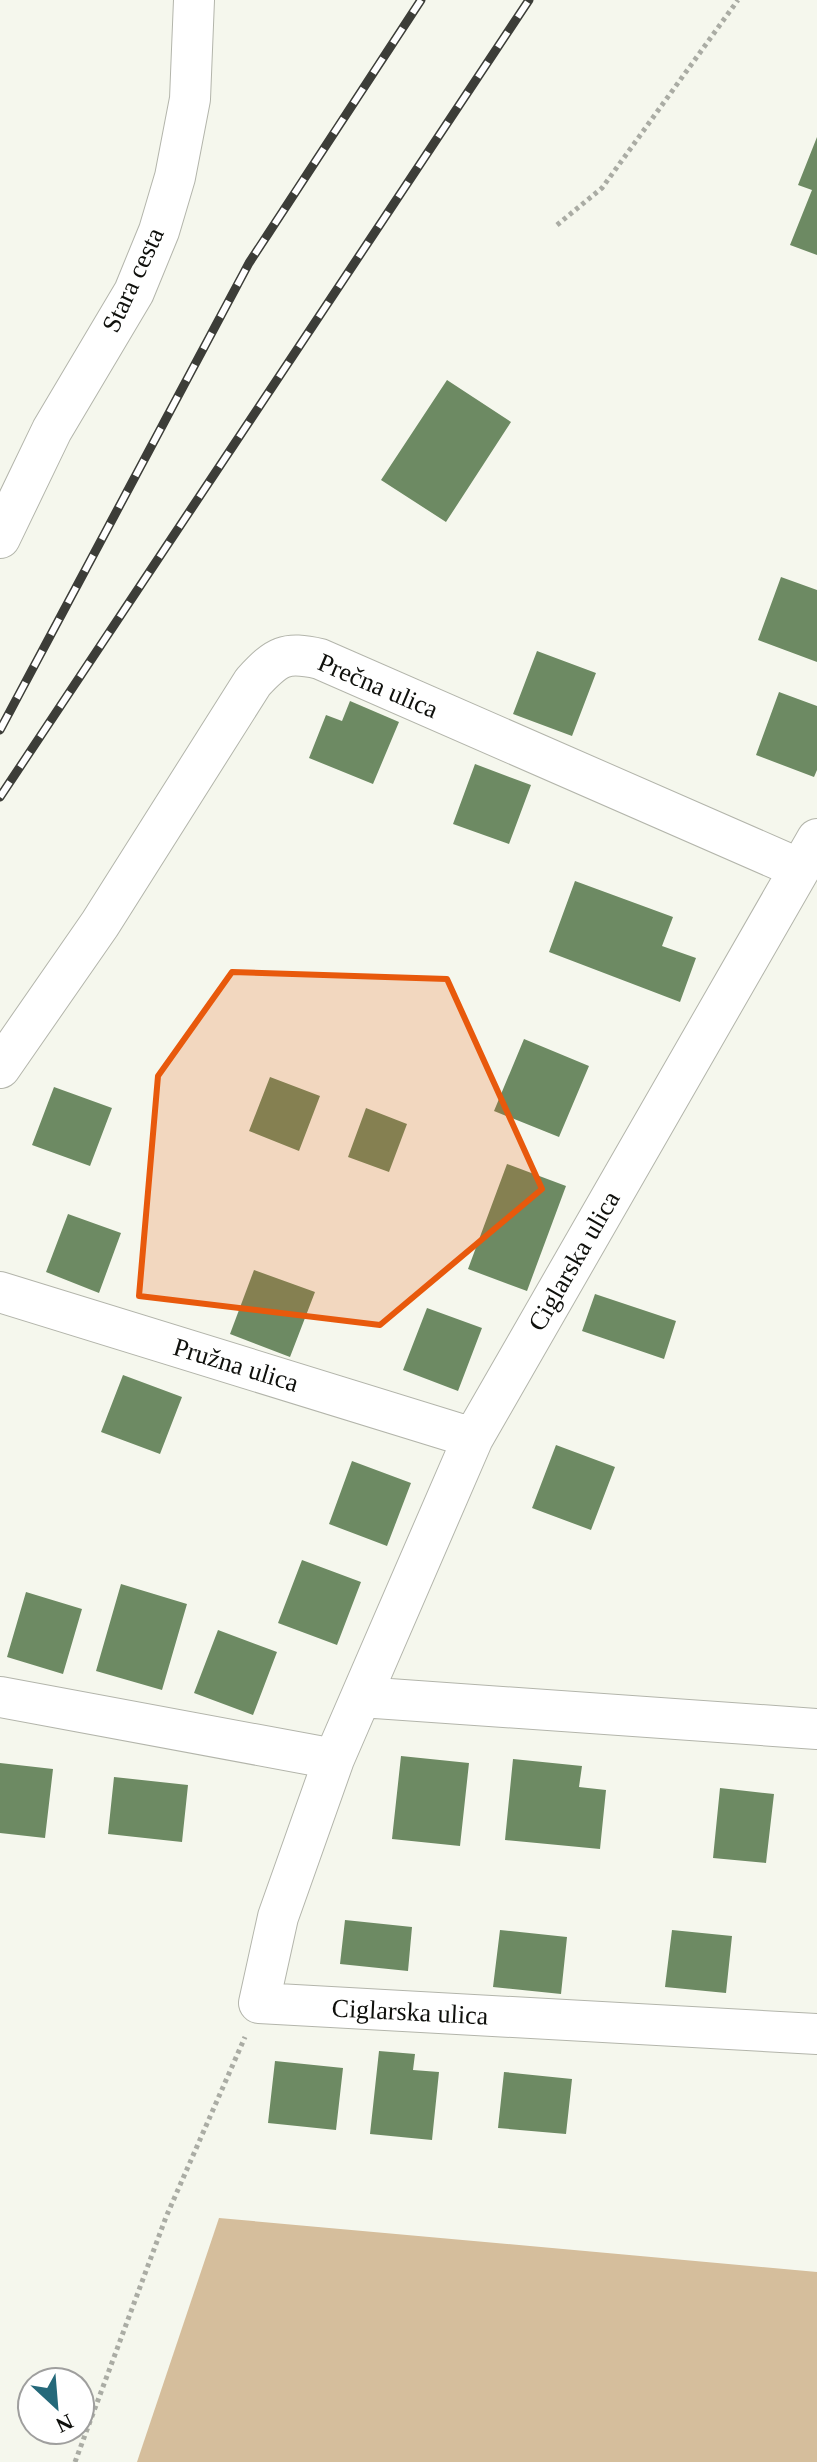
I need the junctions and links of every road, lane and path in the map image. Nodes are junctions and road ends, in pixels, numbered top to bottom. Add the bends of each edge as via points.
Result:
1 (194, 0) edge
2 (738, 0) edge
3 (557, 225) dead end
4 (0, 538) edge
5 (808, 854) edge
6 (0, 1068) edge
7 (0, 1292) edge
8 (473, 1438) junction
9 (0, 1697) edge
10 (361, 1697) junction
11 (817, 1729) edge
12 (334, 1759) junction
13 (259, 2003) junction
14 (817, 2034) edge
15 (75, 2462) edge

1 - 4 street, Stara cesta via 190,99 159,231 134,292 52,430
2 - 3 path via 602,188
5 - 6 street, Prečna ulica via 320,659 296,654 272,662 253,682
5 - 8 street, Ciglarska ulica
7 - 8 street, Pružna ulica
8 - 10 street, Ciglarska ulica
9 - 12 street
10 - 11 street
10 - 12 street, Ciglarska ulica
12 - 13 street, Ciglarska ulica via 278,1917
13 - 14 street, Ciglarska ulica
13 - 15 path via 166,2217

